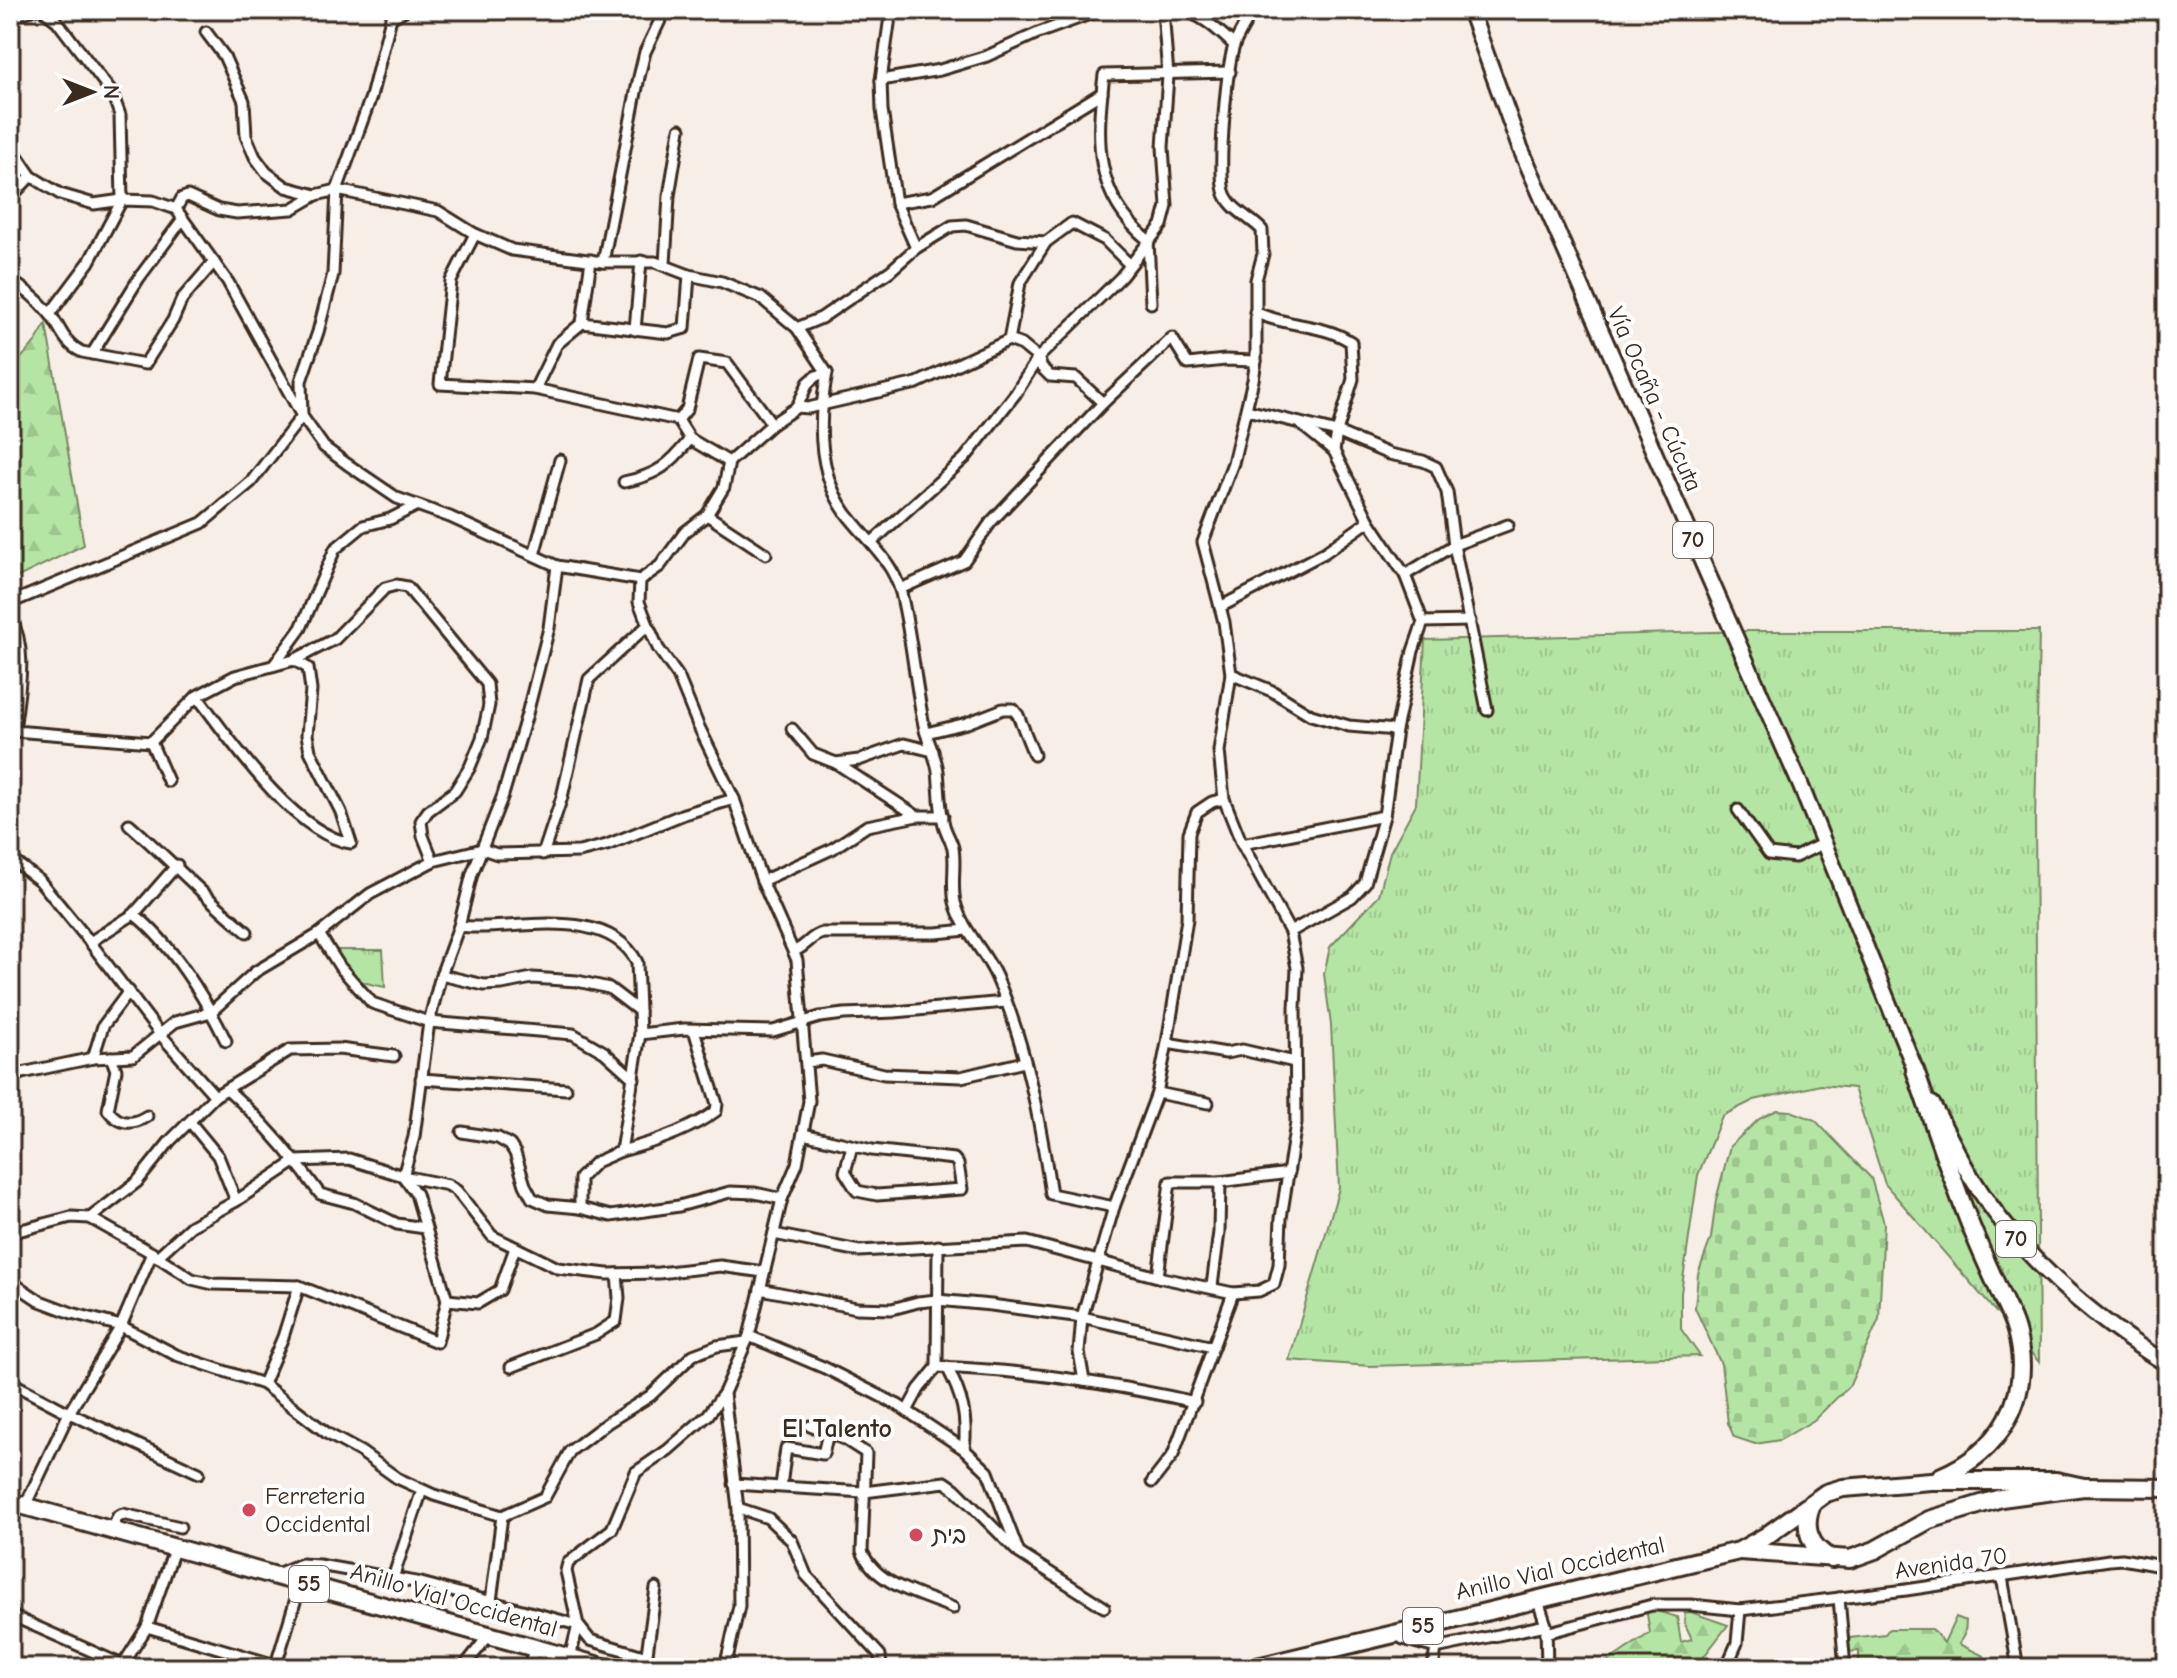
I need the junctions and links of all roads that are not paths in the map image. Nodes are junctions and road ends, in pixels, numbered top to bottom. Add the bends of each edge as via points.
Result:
1 (32, 10) edge
2 (43, 10) edge
3 (405, 10) edge
4 (665, 10) edge
5 (891, 10) edge
6 (1101, 10) edge
7 (1163, 10) edge
8 (1176, 10) edge
9 (1253, 10) edge
10 (1470, 10) edge
11 (10, 17) edge
12 (206, 32) dead end
13 (1234, 45) junction
14 (1230, 72) junction
15 (1168, 76) junction
16 (881, 80) junction
17 (1102, 93) junction
18 (680, 129) dead end
19 (10, 145) edge
20 (31, 176) junction
21 (337, 190) junction
22 (316, 195) junction
23 (10, 198) edge
24 (122, 200) junction
25 (896, 203) junction
26 (176, 209) junction
27 (182, 220) junction
28 (475, 234) junction
29 (1148, 240) junction
30 (1046, 242) junction
31 (916, 248) junction
32 (591, 260) junction
33 (641, 261) junction
34 (214, 262) junction
35 (603, 262) junction
36 (665, 264) junction
37 (1129, 264) junction
38 (689, 275) junction
39 (10, 281) edge
40 (1151, 303) dead end
41 (1255, 312) junction
42 (50, 314) junction
43 (582, 323) junction
44 (797, 328) junction
45 (635, 330) junction
46 (1009, 340) junction
47 (92, 354) junction
48 (1038, 358) junction
49 (1256, 361) junction
50 (827, 373) junction
51 (535, 389) junction
52 (1103, 403) junction
53 (821, 404) junction
54 (797, 407) junction
55 (1247, 410) junction
56 (302, 416) junction
57 (678, 420) junction
58 (1299, 423) junction
59 (772, 424) junction
60 (1337, 432) junction
61 (690, 439) junction
62 (1334, 451) junction
63 (560, 460) dead end
64 (729, 462) junction
65 (624, 482) dead end
66 (416, 506) junction
67 (707, 515) junction
68 (1369, 521) junction
69 (1508, 525) dead end
70 (872, 542) junction
71 (1454, 545) junction
72 (766, 554) dead end
73 (534, 555) junction
74 (557, 566) junction
75 (1405, 575) junction
76 (640, 580) junction
77 (900, 589) junction
78 (10, 603) edge
79 (1220, 607) junction
80 (10, 616) edge
81 (1470, 621) junction
82 (1423, 622) junction
83 (648, 625) junction
84 (294, 660) junction
85 (273, 666) junction
86 (1231, 674) junction
87 (197, 696) junction
88 (1487, 710) dead end
89 (792, 729) dead end
90 (1396, 730) junction
91 (926, 733) junction
92 (12, 734) edge
93 (151, 742) junction
94 (933, 751) junction
95 (1034, 755) dead end
96 (836, 763) junction
97 (168, 781) dead end
98 (734, 799) junction
99 (1224, 799) junction
100 (1738, 810) dead end
101 (917, 816) junction
102 (943, 816) junction
103 (1384, 816) junction
104 (129, 824) dead end
105 (1824, 843) junction
106 (1242, 844) junction
107 (482, 849) junction
108 (543, 854) junction
109 (10, 858) edge
110 (433, 861) junction
111 (177, 865) junction
112 (762, 881) junction
113 (134, 914) junction
114 (459, 926) junction
115 (967, 930) junction
116 (247, 932) dead end
117 (1290, 932) junction
118 (319, 934) junction
119 (90, 942) junction
120 (794, 951) junction
121 (441, 975) junction
122 (129, 991) junction
123 (1005, 1002) junction
124 (639, 1011) junction
125 (211, 1012) junction
126 (429, 1022) junction
127 (803, 1022) junction
128 (694, 1030) junction
129 (160, 1034) junction
130 (640, 1034) junction
131 (226, 1041) dead end
132 (1167, 1043) junction
133 (394, 1056) dead end
134 (111, 1057) junction
135 (93, 1058) junction
136 (807, 1062) junction
137 (1024, 1062) junction
138 (1295, 1062) junction
139 (1915, 1070) junction
140 (10, 1078) edge
141 (421, 1079) junction
142 (634, 1079) junction
143 (227, 1089) junction
144 (566, 1089) dead end
145 (1157, 1093) junction
146 (215, 1096) junction
147 (1208, 1103) dead end
148 (147, 1116) dead end
149 (190, 1122) junction
150 (462, 1132) dead end
151 (803, 1134) junction
152 (852, 1146) junction
153 (621, 1151) junction
154 (296, 1161) junction
155 (1289, 1173) junction
156 (403, 1176) junction
157 (1220, 1182) junction
158 (782, 1199) junction
159 (236, 1201) junction
160 (1114, 1207) junction
161 (580, 1208) junction
162 (90, 1218) junction
163 (425, 1228) junction
164 (10, 1233) edge
165 (774, 1234) junction
166 (938, 1246) junction
167 (515, 1248) junction
168 (155, 1255) junction
169 (1097, 1262) junction
170 (764, 1272) junction
171 (617, 1274) junction
172 (1158, 1277) junction
173 (10, 1281) edge
174 (299, 1286) junction
175 (1212, 1286) junction
176 (760, 1289) junction
177 (1233, 1293) junction
178 (447, 1300) junction
179 (937, 1300) junction
180 (1082, 1317) junction
181 (121, 1326) junction
182 (747, 1339) junction
183 (1213, 1347) junction
184 (2167, 1364) edge
185 (511, 1367) dead end
186 (942, 1367) junction
187 (1084, 1381) junction
188 (10, 1382) edge
189 (263, 1384) junction
190 (724, 1393) junction
191 (1195, 1402) junction
192 (907, 1411) junction
193 (69, 1413) junction
194 (810, 1426) dead end
195 (828, 1433) junction
196 (964, 1449) junction
197 (199, 1473) dead end
198 (1931, 1481) junction
199 (1152, 1482) dead end
200 (734, 1484) junction
201 (781, 1486) junction
202 (2084, 1487) junction
203 (2167, 1488) edge
204 (422, 1490) junction
205 (864, 1492) junction
206 (1813, 1501) junction
207 (18, 1504) edge
208 (738, 1508) junction
209 (502, 1516) junction
210 (180, 1527) dead end
211 (111, 1530) junction
212 (175, 1547) junction
213 (1739, 1551) junction
214 (1019, 1553) junction
215 (1833, 1559) junction
216 (2167, 1568) edge
217 (277, 1574) junction
218 (2002, 1577) junction
219 (393, 1578) junction
220 (301, 1582) junction
221 (656, 1588) dead end
222 (1537, 1598) junction
223 (1839, 1598) junction
224 (491, 1601) junction
225 (1104, 1607) dead end
226 (953, 1608) dead end
227 (1740, 1610) junction
228 (10, 1615) edge
229 (578, 1625) junction
230 (147, 1627) junction
231 (1546, 1629) junction
232 (1395, 1633) junction
233 (489, 1635) junction
234 (535, 1648) junction
235 (1436, 1648) junction
236 (647, 1657) junction
237 (570, 1658) junction
238 (1303, 1662) edge
239 (124, 1667) edge
240 (279, 1667) edge
241 (463, 1668) edge
242 (528, 1668) edge
243 (607, 1668) edge
244 (645, 1668) edge
245 (725, 1668) edge
246 (881, 1668) edge
247 (1253, 1668) edge
248 (1433, 1668) edge
249 (1547, 1668) edge
250 (1726, 1668) edge
251 (1845, 1668) edge
252 (2018, 1668) edge

1 - 11 street
2 - 24 street via 112,93 120,115
3 - 21 street via 391,18 371,97
4 - 35 street via 645,52
5 - 16 street
6 - 16 street via 987,56
7 - 15 street
8 - 13 street via 1199,16
9 - 13 street
10 - 105 main road, Vía Ocaña - Cúcuta / 70 via 1519,145
12 - 22 street via 224,56 244,101 246,136 255,157 286,187
13 - 14 street
14 - 15 street
14 - 41 street via 1224,192 1232,206 1262,230
15 - 17 street via 1104,75
15 - 29 street via 1163,147 1167,206 1162,225
16 - 25 street
17 - 25 street via 932,197
17 - 29 street via 1100,164 1119,207
18 - 36 street
19 - 20 street
20 - 23 street
20 - 24 street via 60,194 94,204
21 - 22 street
21 - 28 street via 438,211
21 - 56 street via 334,265 301,381
22 - 26 street via 292,209 237,213 188,196
24 - 26 street via 153,201
24 - 42 street via 89,262
25 - 31 street
26 - 27 street
27 - 34 street
27 - 47 street
28 - 32 street via 512,250
28 - 51 street via 451,281 440,384
29 - 37 street
29 - 40 street
30 - 31 street via 1017,240 966,225 952,226
30 - 37 street via 1072,223 1105,240
30 - 46 street via 1020,283
31 - 44 street via 821,318
32 - 35 street
32 - 43 street
33 - 35 street
33 - 36 street
33 - 45 street
34 - 47 street via 182,299 145,364
34 - 56 street
36 - 38 street
37 - 48 street
38 - 44 street via 761,298
38 - 45 street via 685,328 668,333
39 - 42 street
41 - 49 street
41 - 60 street via 1340,334 1351,342 1353,379
42 - 47 street via 72,348
43 - 45 street
43 - 51 street via 557,344
44 - 50 street
46 - 48 street
46 - 53 street via 917,383
48 - 52 street via 1050,376 1076,378
48 - 70 street via 965,458
49 - 52 street via 1188,364 1172,338
49 - 55 street
50 - 53 street
50 - 54 street via 808,383
51 - 57 street
52 - 77 street via 991,522 964,561
53 - 54 street
53 - 70 street via 830,483 845,512
54 - 59 street
55 - 58 street
55 - 79 street via 1203,542
56 - 66 street via 324,447
56 - 78 street via 251,482 202,523
57 - 59 street via 687,409 699,359 727,363
57 - 61 street
58 - 60 street
58 - 62 street
59 - 64 street
60 - 62 street
60 - 71 street via 1436,467 1447,492
61 - 64 street
61 - 65 street via 673,462
62 - 68 street
63 - 73 street
64 - 67 street via 724,487
66 - 73 street
66 - 85 street via 363,526 335,549 301,628
67 - 72 street
67 - 76 street
68 - 75 street
68 - 79 street via 1324,553
69 - 71 street
70 - 77 street
71 - 75 street
71 - 81 street
73 - 74 street
74 - 76 street
74 - 107 street via 549,628 527,714
75 - 82 street
76 - 83 street via 639,602
77 - 91 street
79 - 86 street
80 - 92 street via 22,658
81 - 82 street
81 - 88 street
82 - 90 street
83 - 98 street via 678,676
83 - 108 street via 589,679
84 - 85 street
84 - 87 street via 308,668 310,751 351,843 309,824 283,800
84 - 110 street via 335,639 385,588 396,585 407,587 487,684 489,705 470,767 455,791 421,821
85 - 87 street via 235,676
86 - 90 street via 1311,715 1349,726
86 - 99 street via 1219,751
87 - 93 street
89 - 96 street via 813,754
90 - 103 street
91 - 94 street
91 - 95 street via 1013,709
92 - 93 street
93 - 97 street
94 - 96 street via 904,744
94 - 102 street
96 - 101 street
98 - 108 street via 607,845
98 - 112 street
99 - 106 street
99 - 132 street via 1197,812 1189,833 1187,919
100 - 105 street via 1769,854 1795,857
101 - 102 street
101 - 112 street via 867,826 832,849
102 - 115 street via 953,847 956,905
103 - 106 street
103 - 117 street via 1365,883 1352,897
104 - 111 street
105 - 139 main road, Vía Ocaña - Cúcuta / 70
106 - 117 street
107 - 108 street
107 - 110 street
107 - 114 street
109 - 119 street via 40,881
110 - 118 street via 370,894
111 - 113 street
111 - 116 street
112 - 120 street
113 - 119 street
113 - 125 street via 154,930
114 - 121 street
114 - 124 street via 533,923 601,933 631,951 637,962
115 - 120 street via 823,933
115 - 123 street via 996,976
117 - 138 street via 1297,968
118 - 125 street via 255,972
118 - 126 street via 372,1003
119 - 122 street
120 - 127 street
121 - 124 street via 484,985 532,978 577,981 609,988
121 - 126 street
122 - 129 street
122 - 135 street via 103,1026
123 - 127 street
123 - 137 street
124 - 130 street
125 - 129 street via 175,1022
125 - 131 street
126 - 141 street
126 - 142 street via 573,1034
127 - 128 street via 773,1031
127 - 136 street
128 - 130 street
128 - 153 street via 716,1111
129 - 134 street via 133,1056
129 - 146 street
130 - 142 street
132 - 138 street via 1226,1053 1242,1050
132 - 145 street
133 - 143 street via 290,1050
134 - 135 street
134 - 148 street via 116,1070 108,1110 123,1123
135 - 140 street
136 - 137 street via 822,1060 884,1074 961,1077
136 - 151 street via 809,1101
137 - 160 street via 1051,1194
138 - 155 street via 1296,1123
139 - 184 main road, 70 via 1970,1175 2012,1234 2078,1300
139 - 198 highway via 1959,1196 2016,1330 2021,1359 2013,1408 2001,1431 1964,1467
141 - 144 street
141 - 156 street
142 - 153 street
143 - 146 street
143 - 154 street
145 - 147 street
145 - 160 street
146 - 149 street
149 - 159 street via 218,1156
149 - 162 street via 137,1182
150 - 161 street via 510,1145 532,1198
151 - 152 street
151 - 158 street
152 - 152 street via 954,1159 962,1189 877,1195 857,1191 845,1172
153 - 161 street via 596,1162 580,1178
154 - 156 street via 349,1159
154 - 159 street
154 - 163 street via 320,1194 397,1224
155 - 157 street
155 - 177 street via 1274,1284
156 - 163 street via 416,1194
156 - 167 street via 448,1185 492,1236
157 - 172 street via 1170,1182
157 - 175 street
158 - 161 street via 730,1192 611,1216
158 - 165 street
159 - 168 street via 191,1226
160 - 169 street
162 - 164 street via 71,1217
162 - 168 street
163 - 178 street
165 - 166 street via 859,1251
165 - 170 street
166 - 169 street via 1027,1242
166 - 179 street
167 - 171 street via 558,1268
167 - 178 street via 500,1290 478,1303
168 - 174 street via 192,1279 213,1284
168 - 181 street
169 - 172 street
169 - 180 street
170 - 171 street via 720,1266
170 - 176 street
171 - 185 street via 616,1321
172 - 175 street
173 - 181 street via 40,1301
174 - 178 street via 437,1342
174 - 189 street
175 - 177 street
176 - 179 street via 857,1308 892,1309
176 - 182 street
177 - 183 street
179 - 180 street
179 - 186 street
180 - 183 street
180 - 187 street via 1079,1352
181 - 189 street via 176,1355
181 - 193 street
182 - 190 street
182 - 192 street via 825,1368
182 - 209 street via 693,1355 650,1396 570,1451 545,1497
183 - 191 street
186 - 187 street
186 - 192 street via 919,1389
186 - 196 street via 963,1400
187 - 191 street
188 - 193 street
189 - 204 street via 328,1434
190 - 200 street
190 - 229 street via 708,1415 636,1472 612,1529 568,1563
191 - 199 street via 1173,1455
192 - 196 street
193 - 197 street
193 - 207 street
194 - 195 street
195 - 201 street via 823,1454 786,1448
195 - 205 street via 866,1453
196 - 214 street via 988,1472
198 - 202 highway, Anillo Vial Occidental / 55 via 2056,1481
198 - 206 highway, Anillo Vial Occidental / 55 via 1843,1488
200 - 201 street
200 - 208 street
201 - 205 street
202 - 203 highway, Anillo Vial Occidental / 55
202 - 215 highway, Anillo Vial Occidental / 55 via 1980,1503 1929,1520 1861,1556
204 - 209 street
204 - 219 street
205 - 214 street via 945,1482
205 - 226 street via 862,1551 867,1564 881,1577
206 - 213 highway, Anillo Vial Occidental / 55
206 - 215 highway via 1809,1535 1814,1546
207 - 211 highway, Anillo Vial Occidental / 55
208 - 245 street via 739,1606
208 - 246 street via 768,1518 792,1541 806,1575 880,1655
209 - 224 street
210 - 211 street via 123,1514
211 - 212 highway, Anillo Vial Occidental / 55
212 - 217 highway, Anillo Vial Occidental / 55
212 - 230 street
213 - 215 highway, Anillo Vial Occidental / 55
213 - 222 highway, Anillo Vial Occidental / 55
214 - 225 street
216 - 218 street, Avenida 70 via 2122,1559
217 - 219 street via 301,1564
217 - 220 highway, Anillo Vial Occidental / 55
218 - 223 street, Avenida 70
218 - 252 street
219 - 224 street
220 - 233 highway, Anillo Vial Occidental / 55
220 - 240 street
221 - 236 street
222 - 231 street
222 - 232 highway, Anillo Vial Occidental / 55
223 - 227 street, Avenida 70
223 - 251 street
224 - 229 street
227 - 231 street, Avenida 70 via 1652,1605
227 - 250 street via 1737,1643
228 - 239 street
229 - 236 street via 590,1640
229 - 237 street
230 - 239 street
230 - 240 street
231 - 235 street, Avenida 70
231 - 249 street
232 - 235 street
232 - 238 highway, Anillo Vial Occidental / 55
233 - 234 highway, Anillo Vial Occidental / 55
233 - 241 street
234 - 237 highway, Anillo Vial Occidental / 55
234 - 242 street
235 - 248 street
236 - 244 street
237 - 243 highway, Anillo Vial Occidental / 55
238 - 247 highway, Anillo Vial Occidental / 55

